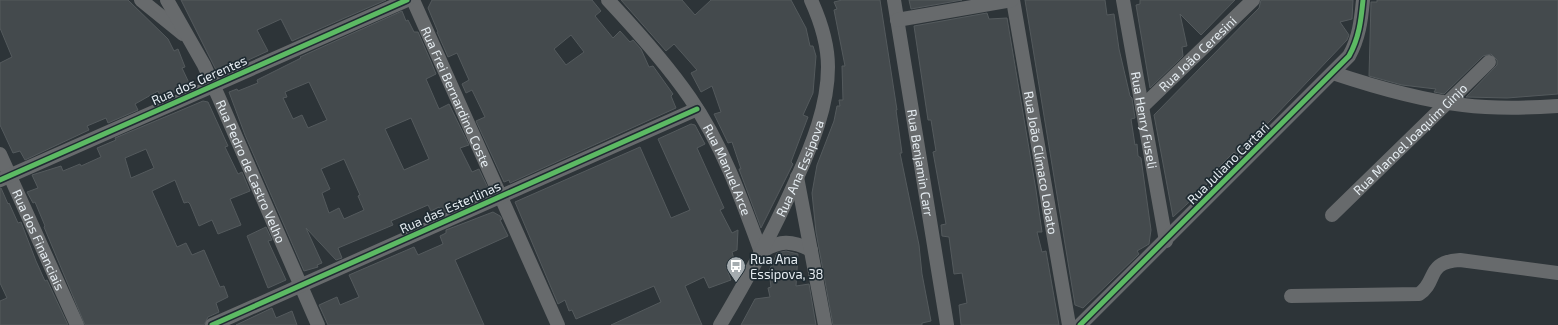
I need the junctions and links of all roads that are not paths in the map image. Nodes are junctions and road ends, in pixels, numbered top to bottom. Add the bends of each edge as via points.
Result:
1 (141, 0) edge
2 (167, 0) edge
3 (408, 0) edge
4 (413, 0) edge
5 (608, 0) edge
6 (811, 0) edge
7 (894, 0) edge
8 (1012, 0) edge
9 (1123, 0) edge
10 (1253, 0) edge
11 (1363, 0) edge
12 (897, 20) junction
13 (189, 39) junction
14 (1489, 62) dead end
15 (1333, 73) junction
16 (213, 85) junction
17 (1448, 103) junction
18 (1558, 106) edge
19 (1142, 107) junction
20 (697, 109) junction
21 (0, 154) edge
22 (797, 177) junction
23 (5, 178) edge
24 (500, 197) junction
25 (1332, 215) dead end
26 (1166, 241) junction
27 (811, 250) junction
28 (761, 252) junction
29 (1558, 273) edge
30 (301, 286) junction
31 (1291, 296) dead end
32 (77, 325) edge
33 (212, 325) edge
34 (318, 325) edge
35 (558, 325) edge
36 (720, 325) edge
37 (825, 325) edge
38 (946, 325) edge
39 (1069, 325) edge
40 (1080, 325) edge

1 - 13 street
2 - 13 street, Rua Pedro de Castro Velho
3 - 16 street, Rua dos Gerentes
4 - 24 street, Rua Frei Bernardino Coste
5 - 20 street, Rua Manuel Arce via 675,76
6 - 22 street, Rua Ana Essipova via 824,35 828,66 827,83 816,132
7 - 12 street, Rua Benjamin Carr
8 - 12 street
8 - 39 street, Rua João Clímaco Lobato
9 - 19 street, Rua Henry Fuseli
10 - 19 street, Rua João Ceresini
11 - 15 street, Rua Juliano Cartari via 1356,43 1349,56
12 - 38 street, Rua Benjamin Carr
13 - 16 street, Rua Pedro de Castro Velho
14 - 17 street, Rua Manoel Joaquim Ginjo
15 - 17 street via 1367,84
15 - 26 street, Rua Juliano Cartari
16 - 23 street, Rua dos Gerentes
16 - 30 street, Rua Pedro de Castro Velho
17 - 18 street via 1520,108
17 - 25 street, Rua Manoel Joaquim Ginjo
19 - 26 street, Rua Henry Fuseli
20 - 24 street, Rua das Esterlinas
20 - 28 street, Rua Manuel Arce via 724,159
21 - 23 street, Rua dos Financiais
22 - 27 street
22 - 28 street, Rua Ana Essipova
23 - 32 street, Rua dos Financiais
24 - 30 street, Rua das Esterlinas
24 - 35 street, Rua Frei Bernardino Coste
26 - 40 street, Rua Juliano Cartari
27 - 28 street via 782,242
27 - 37 street
28 - 36 street, Rua Ana Essipova
29 - 31 street via 1451,260 1436,269 1424,291 1419,294
30 - 33 street, Rua das Esterlinas
30 - 34 street, Rua Pedro de Castro Velho

